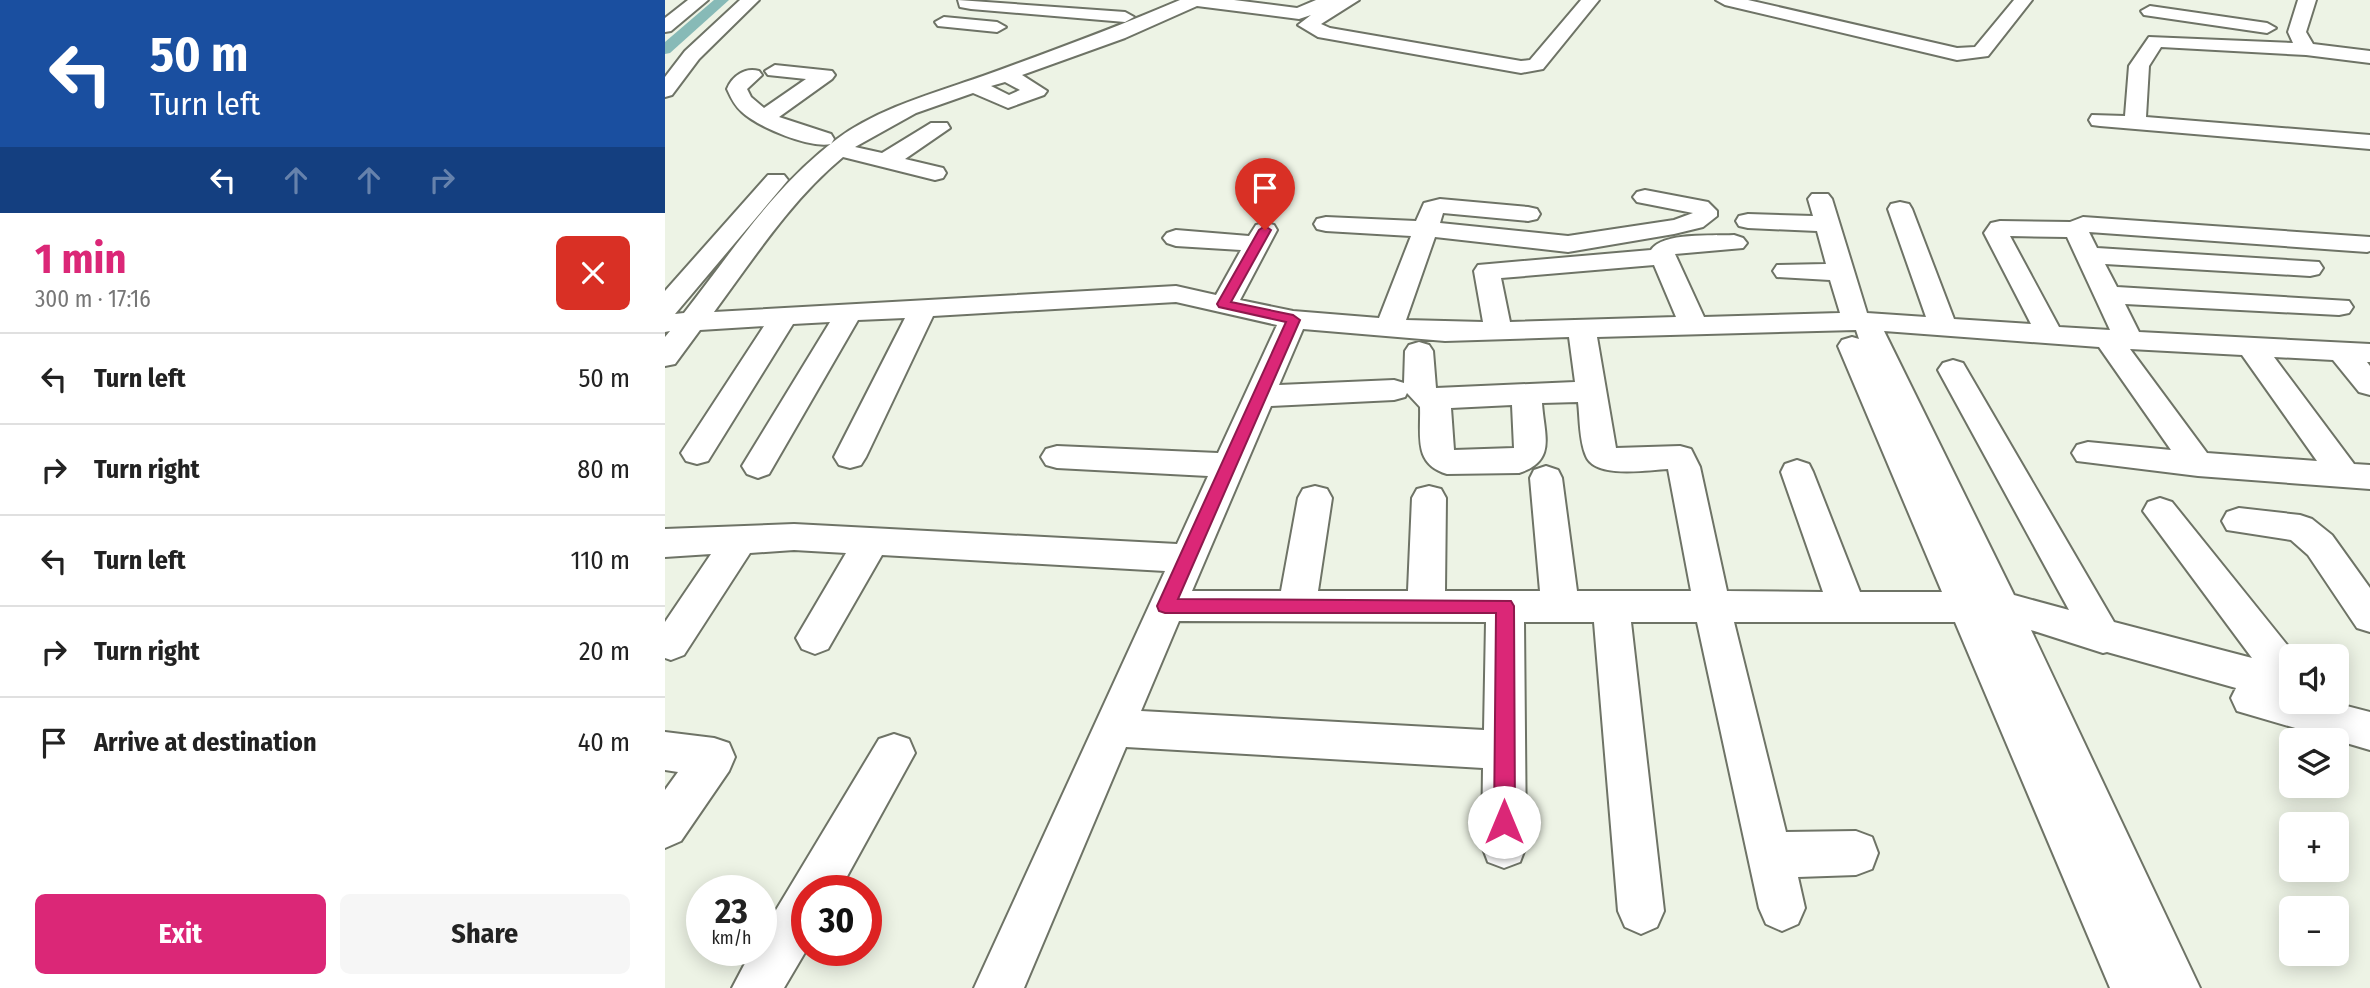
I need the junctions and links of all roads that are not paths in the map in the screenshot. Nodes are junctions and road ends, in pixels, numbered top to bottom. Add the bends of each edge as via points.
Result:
1 (698, 0) edge
2 (750, 0) edge
3 (967, 0) edge
4 (1330, 0) edge
5 (1350, 0) edge
6 (1590, 0) edge
7 (1725, 0) edge
8 (2023, 0) edge
9 (2308, 0) edge
10 (1184, 1) edge
11 (1016, 5) edge
12 (1126, 8) edge
13 (2150, 11) dead end
14 (1092, 13) junction
15 (976, 25) junction
16 (665, 27) edge
17 (1013, 28) dead end
18 (1072, 33) junction
19 (2301, 41) junction
20 (990, 44) dead end
21 (2370, 57) edge
22 (775, 71) dead end
23 (1078, 73) dead end
24 (752, 75) dead end
25 (995, 82) junction
26 (665, 91) edge
27 (951, 100) dead end
28 (765, 117) junction
29 (2100, 120) dead end
30 (2135, 123) junction
31 (939, 128) dead end
32 (2370, 142) edge
33 (831, 144) junction
34 (885, 161) junction
35 (935, 173) dead end
36 (1644, 197) dead end
37 (1820, 199) dead end
38 (1900, 209) dead end
39 (1528, 214) dead end
40 (1326, 224) dead end
41 (1828, 224) junction
42 (1425, 229) junction
43 (2076, 230) junction
44 (1176, 239) dead end
45 (2367, 244) dead end
46 (2088, 255) junction
47 (1663, 257) junction
48 (2310, 268) dead end
49 (1487, 271) junction
50 (1786, 271) dead end
51 (1841, 272) junction
52 (1416, 275) dead end
53 (2108, 295) junction
54 (1224, 304) junction
55 (924, 307) junction
56 (2339, 307) dead end
57 (665, 308) edge
58 (850, 311) junction
59 (786, 314) junction
60 (1293, 320) junction
61 (1854, 321) junction
62 (1694, 326) junction
63 (1391, 327) junction
64 (1943, 327) junction
65 (1582, 328) junction
66 (1498, 331) junction
67 (2050, 335) junction
68 (672, 339) edge
69 (2119, 340) junction
70 (2252, 348) junction
71 (1419, 351) dead end
72 (2356, 352) edge
73 (1953, 370) dead end
74 (2370, 386) edge
75 (1394, 390) dead end
76 (1591, 391) junction
77 (1526, 394) junction
78 (1259, 396) junction
79 (1434, 399) junction
80 (697, 453) dead end
81 (2088, 453) dead end
82 (851, 457) dead end
83 (1056, 457) dead end
84 (2198, 464) junction
85 (1229, 465) junction
86 (758, 466) dead end
87 (1797, 472) dead end
88 (2357, 477) edge
89 (1546, 478) dead end
90 (1315, 498) dead end
91 (1429, 498) dead end
92 (2160, 511) dead end
93 (2239, 521) dead end
94 (740, 539) junction
95 (872, 541) junction
96 (665, 543) edge
97 (1188, 558) junction
98 (1165, 606) junction
99 (1297, 606) junction
100 (1426, 606) junction
101 (1505, 606) junction
102 (1560, 606) junction
103 (1611, 606) junction
104 (1712, 606) junction
105 (1847, 606) junction
106 (2370, 617) edge
107 (1990, 619) junction
108 (2103, 637) junction
109 (815, 638) dead end
110 (671, 644) dead end
111 (2279, 665) edge
112 (2279, 684) edge
113 (2349, 701) edge
114 (2370, 707) edge
115 (1112, 728) junction
116 (2370, 731) edge
117 (1504, 750) junction
118 (665, 751) edge
119 (894, 753) dead end
120 (665, 826) edge
121 (1504, 846) dead end
122 (1856, 853) dead end
123 (1770, 855) junction
124 (823, 875) edge
125 (1782, 908) dead end
126 (1641, 911) dead end
127 (791, 930) edge
128 (757, 988) edge
129 (999, 988) edge
130 (2135, 988) edge
131 (2175, 988) edge

1 - 16 street
2 - 26 street via 692,55
3 - 11 street via 971,4
4 - 10 street via 1299,14
5 - 6 street via 1307,25 1325,33 1521,67 1536,65
7 - 8 street via 1957,54 1981,52
9 - 19 street
10 - 12 street
10 - 25 street via 1118,34
11 - 14 street
11 - 15 street
12 - 14 street
12 - 18 street
13 - 19 street
14 - 18 street
15 - 17 street
15 - 20 street via 943,13 936,38
18 - 33 street via 901,99
19 - 21 street
19 - 30 street via 2156,41 2139,66
22 - 28 street via 825,75
23 - 25 street via 1051,64
24 - 28 street via 737,89 744,102
25 - 25 street via 1037,89 1034,99 1008,102
25 - 27 street
25 - 33 street via 909,109 847,142
28 - 33 street
29 - 30 street
30 - 32 street
31 - 34 street
33 - 34 street
33 - 57 street via 766,190
33 - 68 street
34 - 35 street
36 - 42 street via 1700,207 1705,216 1674,227 1568,244
37 - 41 street
38 - 64 street
39 - 42 street via 1440,206 1433,208
40 - 42 street
41 - 47 street via 1741,232 1669,246
41 - 51 street
42 - 63 street
43 - 45 street via 2091,223
43 - 46 street
43 - 67 street via 2000,228 1996,233
44 - 54 street via 1261,237
46 - 48 street
46 - 53 street
47 - 49 street
47 - 62 street
49 - 52 street via 1483,254 1475,250 1427,251
49 - 66 street
50 - 51 street
51 - 61 street
53 - 56 street
53 - 69 street
54 - 55 street via 1176,294
54 - 60 street
55 - 58 street
55 - 82 street
58 - 59 street
58 - 86 street
59 - 68 street
59 - 80 street
60 - 63 street
60 - 78 street
61 - 62 street
61 - 64 street
61 - 107 street
62 - 65 street
63 - 66 street
64 - 67 street
65 - 66 street
65 - 76 street
67 - 69 street
69 - 70 street
69 - 84 street
70 - 72 street
70 - 88 street
71 - 79 street via 1419,388 1428,399
72 - 74 street
73 - 108 street
75 - 78 street
76 - 77 street
76 - 104 street via 1601,456 1682,462
77 - 79 street
77 - 79 street via 1530,453 1519,461 1441,459
78 - 85 street
81 - 84 street
83 - 85 street
84 - 88 street
85 - 97 street
87 - 105 street
89 - 102 street
90 - 99 street
91 - 100 street
92 - 111 street
93 - 106 street via 2300,528 2320,545
94 - 95 street
94 - 96 street
94 - 110 street
95 - 97 street
95 - 109 street
97 - 98 street
98 - 99 street
98 - 115 street
99 - 100 street
100 - 101 street
101 - 102 street
101 - 117 street
102 - 103 street
103 - 104 street
103 - 126 street
104 - 105 street
104 - 123 street
105 - 107 street
107 - 108 street
107 - 116 street
107 - 130 street
107 - 131 street
108 - 112 street
113 - 114 street
115 - 117 street
115 - 129 street
117 - 121 street
118 - 120 street via 714,757
119 - 124 street
122 - 123 street
123 - 125 street
127 - 128 street

